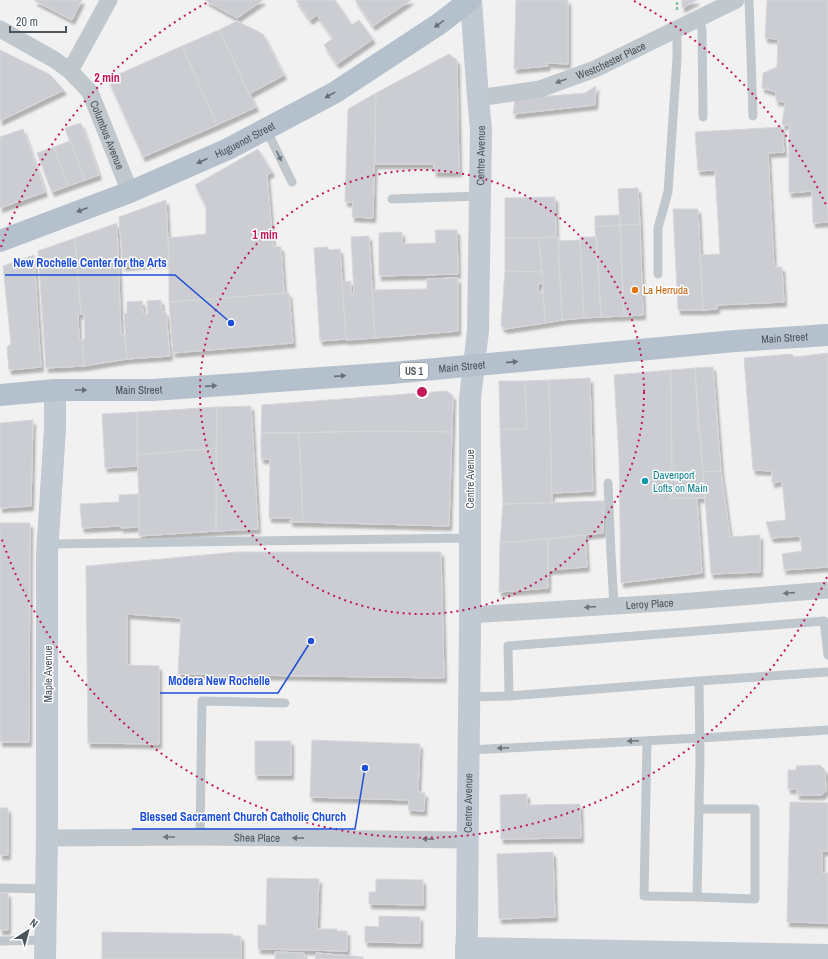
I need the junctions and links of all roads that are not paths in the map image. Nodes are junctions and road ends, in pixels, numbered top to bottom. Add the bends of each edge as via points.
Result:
1 (109, 0) edge
2 (470, 0) edge
3 (736, 0) edge
4 (749, 0) edge
5 (699, 18) junction
6 (0, 29) edge
7 (677, 29) junction
8 (70, 71) junction
9 (478, 98) junction
10 (752, 116) dead end
11 (702, 117) dead end
12 (266, 129) junction
13 (292, 182) dead end
14 (130, 192) junction
15 (480, 196) junction
16 (392, 199) dead end
17 (0, 242) edge
18 (658, 274) dead end
19 (828, 335) edge
20 (474, 365) junction
21 (54, 390) junction
22 (0, 395) edge
23 (608, 483) dead end
24 (470, 538) junction
25 (48, 544) junction
26 (828, 590) edge
27 (614, 606) junction
28 (470, 615) junction
29 (828, 655) edge
30 (828, 672) edge
31 (698, 681) junction
32 (509, 696) junction
33 (469, 697) junction
34 (285, 703) dead end
35 (828, 730) edge
36 (700, 738) junction
37 (647, 741) junction
38 (469, 750) junction
39 (699, 809) junction
40 (200, 837) junction
41 (47, 838) junction
42 (468, 840) junction
43 (0, 888) edge
44 (46, 889) junction
45 (697, 897) junction
46 (0, 941) edge
47 (45, 950) edge
48 (466, 954) edge
49 (828, 955) edge

1 - 8 street
2 - 9 street, Centre Avenue
2 -> 12 main road, Huguenot Street via 439,24 334,93
3 - 5 street, Westchester Place
4 - 10 lane
5 - 7 street, Westchester Place
5 - 11 lane via 702,30
6 - 8 street, Columbus Avenue
7 -> 9 street, Westchester Place via 594,69 540,89
7 - 18 lane via 668,192 658,228
8 - 14 street, Columbus Avenue via 90,92
9 - 15 street, Centre Avenue via 481,129
12 -> 13 lane
12 -> 14 main road, Huguenot Street via 228,149
14 -> 17 main road, Huguenot Street
15 - 16 lane
15 - 20 street, Centre Avenue via 478,331
20 -> 19 main road, Main Street / US 1
21 -> 20 main road, Main Street / US 1 via 154,390
20 - 24 street, Centre Avenue via 470,398
21 - 22 main road, Main Street / US 1
21 - 25 street, Maple Avenue via 55,428
23 - 27 lane
24 - 25 lane
24 - 28 street, Centre Avenue
25 - 41 street, Maple Avenue
26 -> 27 street, Leroy Place
27 -> 28 street, Leroy Place
28 - 33 street, Centre Avenue
29 - 32 lane via 824,621 508,646
30 - 31 lane
31 - 32 lane
31 - 36 lane
32 - 33 lane
33 - 38 street, Centre Avenue
34 - 40 lane via 202,701
35 - 36 lane
36 - 37 lane
36 - 39 lane
37 -> 38 lane
37 - 45 lane via 644,896
38 - 42 street, Centre Avenue
39 - 45 lane
39 - 45 lane via 755,809 755,899
40 -> 41 street, Shea Place
42 -> 40 street, Shea Place
41 - 44 street, Maple Avenue
42 - 48 street, Centre Avenue
43 - 44 lane
44 - 47 street, Maple Avenue
46 - 47 lane
48 - 49 street

